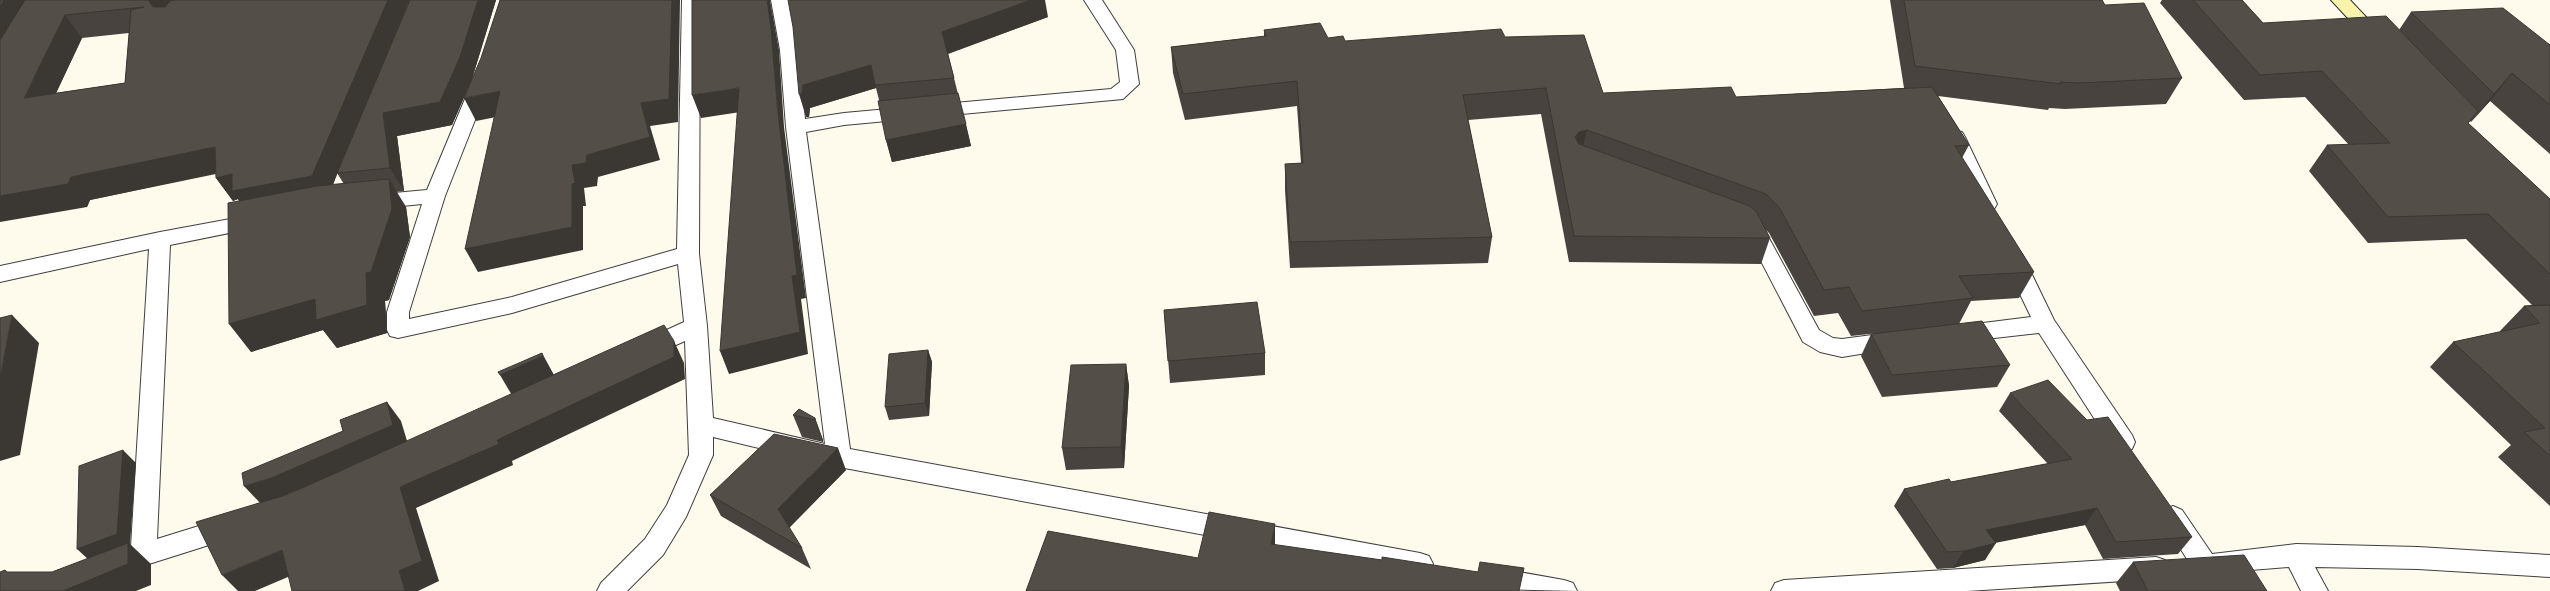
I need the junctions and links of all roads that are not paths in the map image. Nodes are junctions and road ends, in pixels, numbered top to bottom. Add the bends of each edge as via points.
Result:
1 (691, 0) edge
2 (780, 0) edge
3 (1093, 0) edge
4 (2340, 0) edge
5 (2388, 51) edge
6 (486, 66) edge
7 (796, 127) junction
8 (1955, 137) edge
9 (435, 196) junction
10 (352, 204) edge
11 (1727, 216) edge
12 (275, 217) edge
13 (160, 239) junction
14 (688, 254) junction
15 (0, 274) edge
16 (2045, 324) junction
17 (696, 326) junction
18 (1936, 337) edge
19 (1912, 339) edge
20 (625, 359) edge
21 (702, 426) junction
22 (839, 457) junction
23 (2137, 463) edge
24 (2162, 501) edge
25 (254, 520) edge
26 (143, 554) junction
27 (2296, 555) junction
28 (2205, 565) junction
29 (110, 566) edge
30 (2550, 566) edge
31 (1440, 568) edge
32 (1471, 574) edge
33 (610, 591) edge
34 (1564, 591) edge
35 (1784, 591) edge
36 (2315, 591) edge

1 - 14 street
2 - 7 street via 789,50
3 - 7 street via 1126,50 1130,84 1116,95 844,119
4 - 5 main road
6 - 9 street
7 - 22 street
8 - 16 street
9 - 10 street
9 - 14 street via 398,312 398,330 512,305
11 - 19 street via 1749,226 1757,234 1811,336 1828,346 1842,348
12 - 13 street
13 - 15 street
13 - 26 street via 154,394
14 - 17 street
16 - 18 street
16 - 23 street
17 - 20 street
17 - 21 street
21 - 22 street
21 - 33 street via 701,455 677,510 654,547
22 - 31 street
24 - 28 street
25 - 26 street
26 - 29 street
27 - 28 street
27 - 30 street via 2418,558
27 - 36 street
28 - 35 street
32 - 34 street

